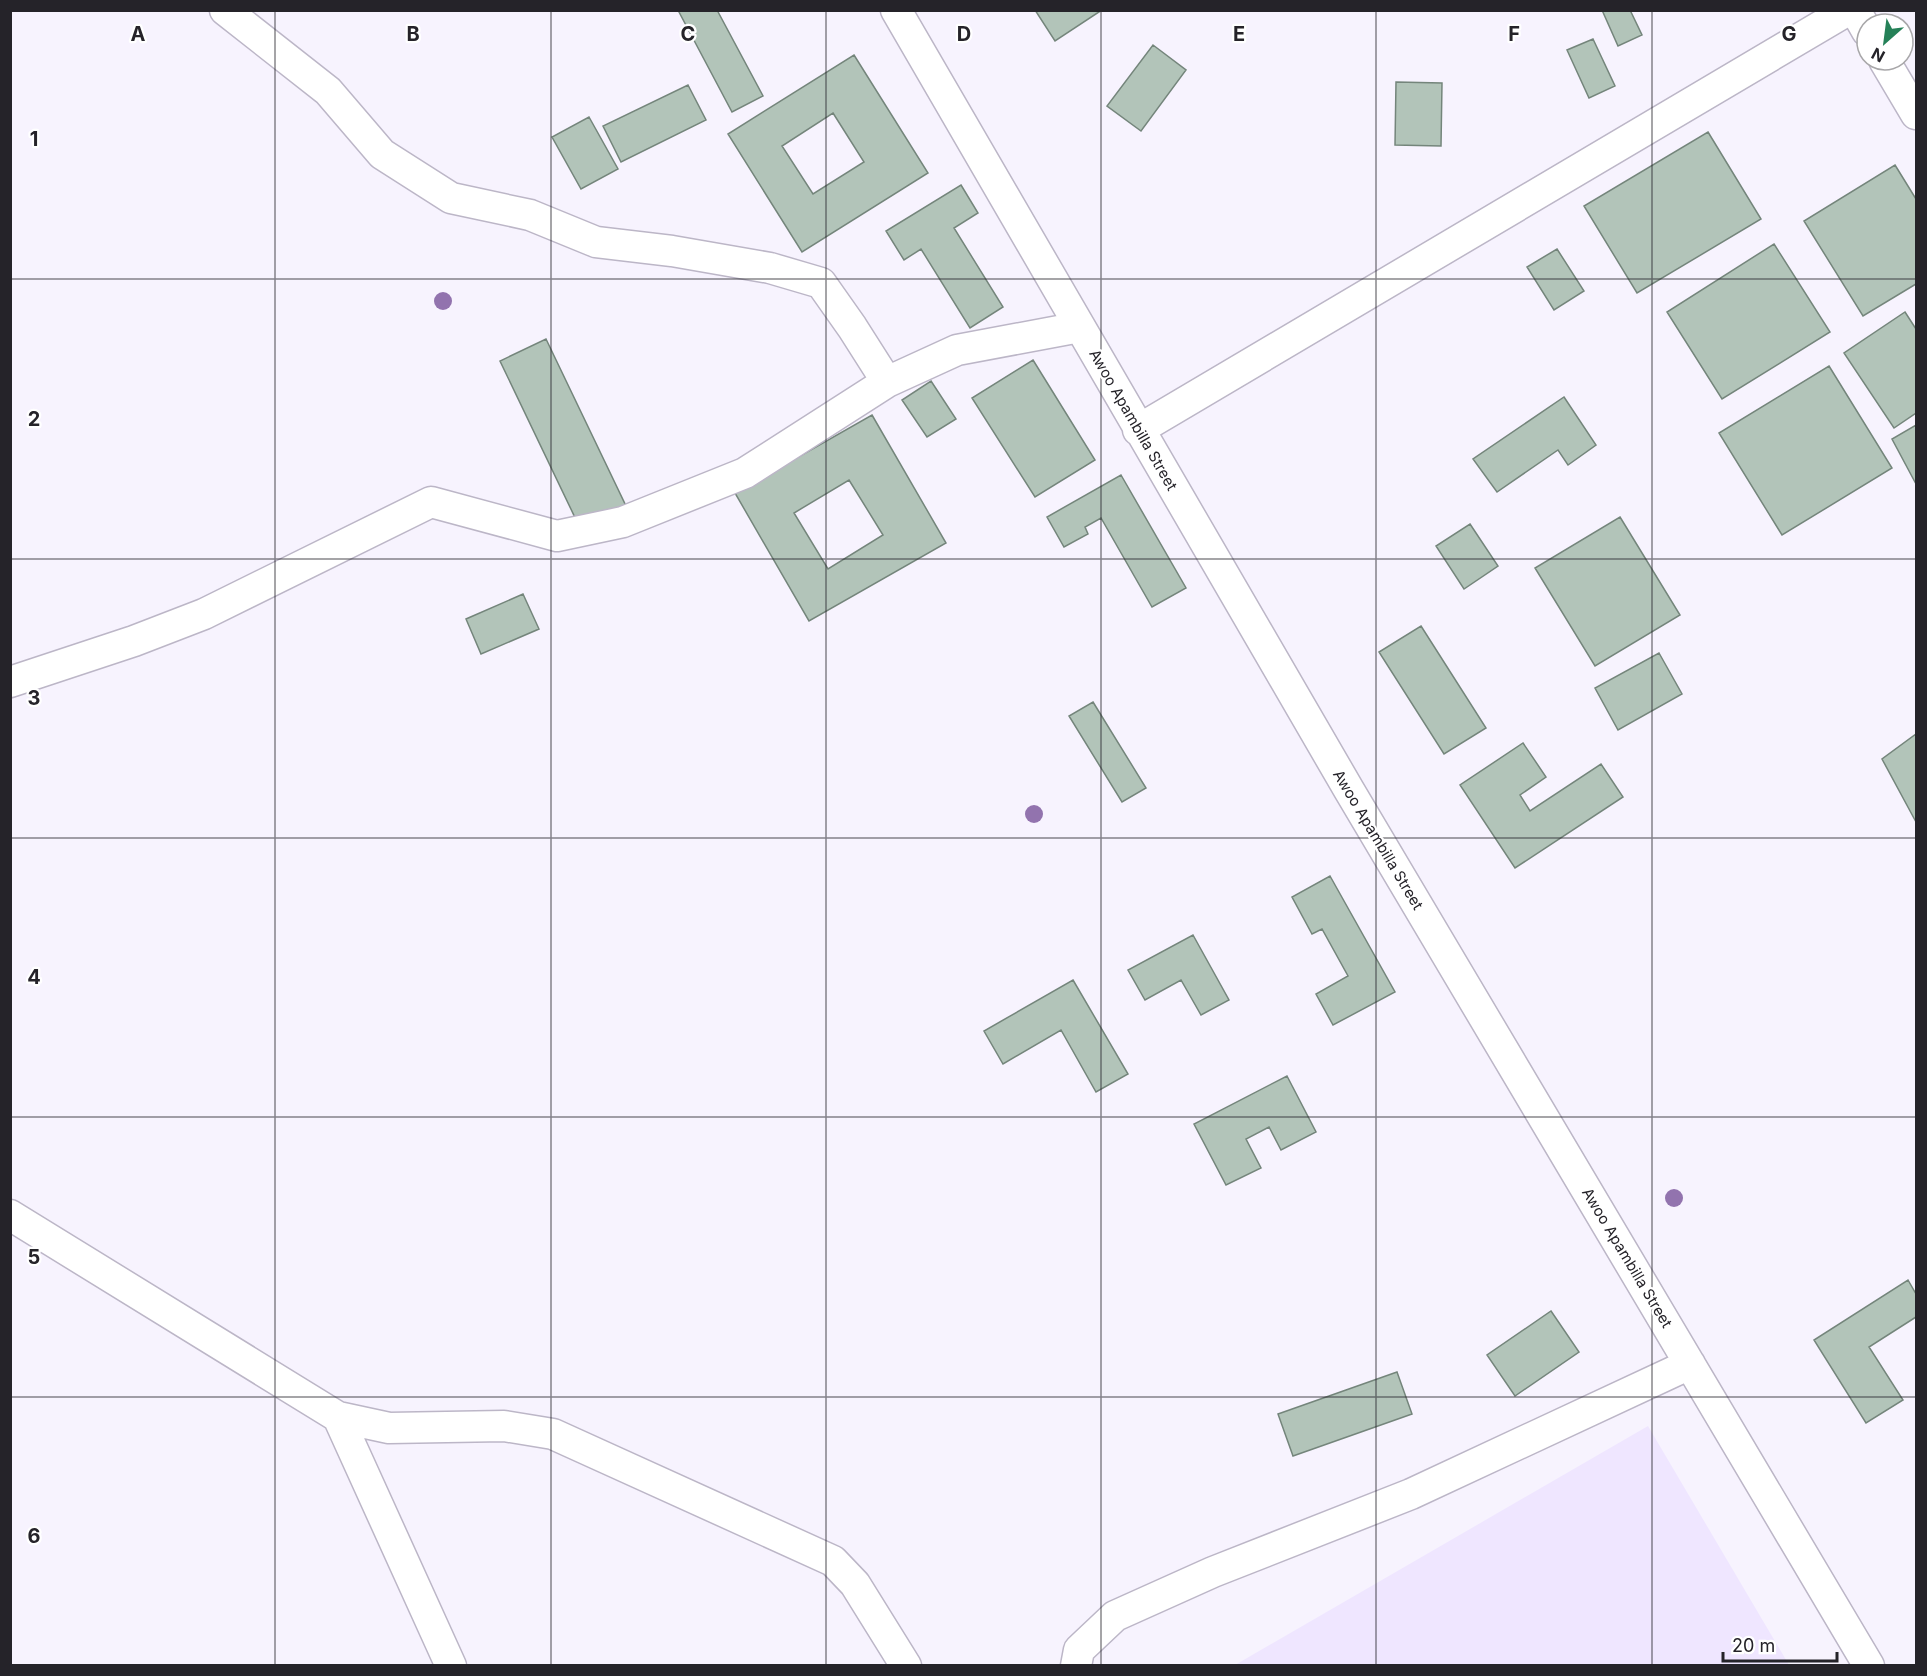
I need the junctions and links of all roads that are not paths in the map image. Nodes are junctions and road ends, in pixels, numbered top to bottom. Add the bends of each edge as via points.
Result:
1 (225, 10) edge
2 (896, 10) edge
3 (1848, 10) edge
4 (1891, 72) edge
5 (1917, 114) edge
6 (1080, 327) junction
7 (887, 382) junction
8 (1138, 430) junction
9 (10, 682) edge
10 (10, 1215) edge
11 (1690, 1364) junction
12 (338, 1417) junction
13 (451, 1665) edge
14 (906, 1665) edge
15 (1076, 1665) edge
16 (1869, 1665) edge

1 - 7 street via 328,91 382,154 451,198 530,215 596,242 770,268 822,283
2 - 6 street, Awoo Apambilla Street
3 - 8 street
4 - 5 street
6 - 7 street via 957,350
6 - 8 street, Awoo Apambilla Street
7 - 9 street via 745,472 622,522 557,536 431,502 204,614
8 - 11 street, Awoo Apambilla Street
10 - 12 street
11 - 15 street via 1411,1494 1115,1616 1079,1650
11 - 16 street, Awoo Apambilla Street
12 - 13 street
12 - 14 street via 389,1428 504,1426 553,1434 833,1561 855,1584

